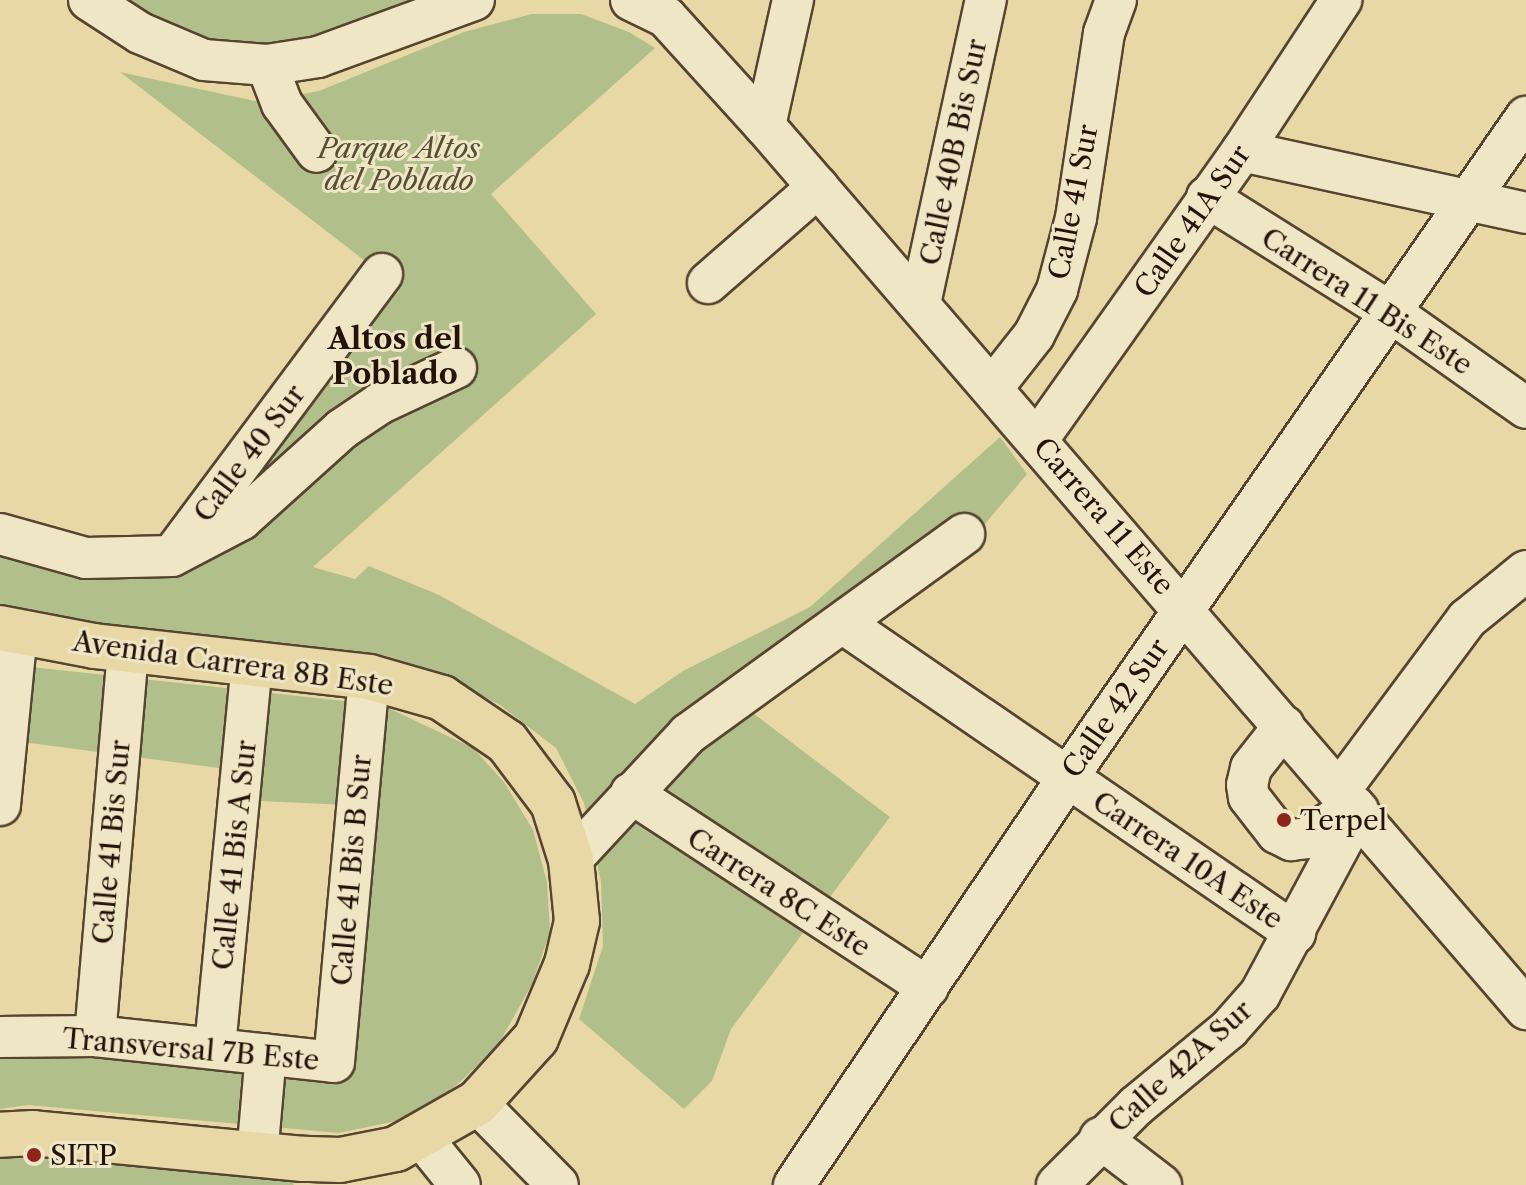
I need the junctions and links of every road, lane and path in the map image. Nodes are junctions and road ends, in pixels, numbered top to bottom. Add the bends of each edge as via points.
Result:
1 (89, 0) edge
2 (474, 0) edge
3 (631, 0) edge
4 (793, 0) edge
5 (986, 0) edge
6 (1116, 0) edge
7 (1341, 0) edge
8 (267, 65) junction
9 (1526, 117) edge
10 (765, 126) junction
11 (1242, 151) junction
12 (317, 152) dead end
13 (818, 187) junction
14 (1207, 197) junction
15 (1469, 201) junction
16 (1526, 213) edge
17 (382, 274) dead end
18 (708, 283) dead end
19 (920, 304) junction
20 (1392, 313) junction
21 (456, 368) dead end
22 (993, 387) junction
23 (1526, 408) edge
24 (1038, 439) junction
25 (0, 534) edge
26 (964, 534) dead end
27 (172, 556) junction
28 (1520, 584) edge
29 (1184, 609) junction
30 (844, 624) junction
31 (9, 630) edge
32 (128, 649) junction
33 (252, 663) junction
34 (369, 677) junction
35 (1284, 726) junction
36 (1067, 778) junction
37 (631, 793) junction
38 (1351, 802) junction
39 (0, 805) edge
40 (571, 860) junction
41 (1295, 933) junction
42 (928, 987) junction
43 (1526, 1009) edge
44 (95, 1036) junction
45 (0, 1037) edge
46 (215, 1047) junction
47 (266, 1054) junction
48 (334, 1062) joint
49 (477, 1103) junction
50 (0, 1135) edge
51 (422, 1138) junction
52 (1100, 1138) junction
53 (257, 1156) junction
54 (313, 1172) edge
55 (460, 1185) edge
56 (558, 1185) edge
57 (794, 1185) edge
58 (1057, 1185) edge
59 (1161, 1185) edge

1 - 8 street via 140,33 204,60
2 - 8 street via 318,57
3 - 10 street, Carrera 11 Este via 677,27
4 - 10 street
5 - 19 street, Calle 40B Bis Sur
6 - 22 street, Calle 41 Sur via 1104,33 1076,218 1057,290 1034,335
7 - 11 street, Calle 41A Sur
8 - 12 street via 282,104
9 - 15 street, Calle 42 Sur
10 - 13 street, Carrera 11 Este
11 - 14 street, Calle 41A Sur
11 - 15 street
13 - 18 street
13 - 19 street, Carrera 11 Este
14 - 20 street, Carrera 11 Bis Este
14 - 24 street, Calle 41A Sur
15 - 16 street
15 - 20 street, Calle 42 Sur
17 - 27 street, Calle 40 Sur
19 - 22 street, Carrera 11 Este
20 - 23 street, Carrera 11 Bis Este
20 - 29 street, Calle 42 Sur
21 - 27 street via 379,404 342,429 241,520
22 - 24 street, Carrera 11 Este
24 - 29 street, Carrera 11 Este
25 - 27 street via 86,558
26 - 30 street
28 - 38 street, Calle 42A Sur via 1467,619
29 - 35 street, Carrera 11 Este
29 - 36 street, Calle 42 Sur
30 - 36 street, Carrera 10A Este
30 - 37 street via 688,734
31 - 32 main road, Avenida Carrera 8B Este
31 - 39 street
32 - 33 main road, Avenida Carrera 8B Este
32 - 44 street, Calle 41 Bis Sur
33 - 34 main road, Avenida Carrera 8B Este
33 - 46 street, Calle 41 Bis A Sur
34 - 40 main road, Avenida Carrera 8B Este via 442,698 507,742 553,803
34 - 48 street, Calle 41 Bis B Sur
35 - 38 street, Carrera 11 Este
35 - 38 street via 1251,768 1247,785 1249,797 1277,833 1291,840 1307,838
36 - 41 street, Carrera 10A Este
36 - 42 street, Calle 42 Sur
37 - 40 street
37 - 42 street, Carrera 8C Este
38 - 41 street, Calle 42A Sur
38 - 43 street, Carrera 11 Este
40 - 49 main road, Avenida Carrera 8B Este via 577,921 556,997 536,1038
41 - 52 street, Calle 42A Sur via 1273,974 1237,1021
42 - 57 street, Calle 42 Sur
44 - 45 street, Transversal 7B Este
44 - 46 street, Transversal 7B Este
46 - 47 street, Transversal 7B Este
47 - 48 street, Transversal 7B Este
47 - 53 street
49 - 51 main road, Avenida Carrera 8B Este
49 - 56 street
50 - 53 main road, Avenida Carrera 8B Este via 33,1133
51 - 54 main road, Avenida Carrera 8B Este
51 - 55 street
52 - 58 street, Calle 42A Sur
52 - 59 street
53 - 54 main road, Avenida Carrera 8B Este

